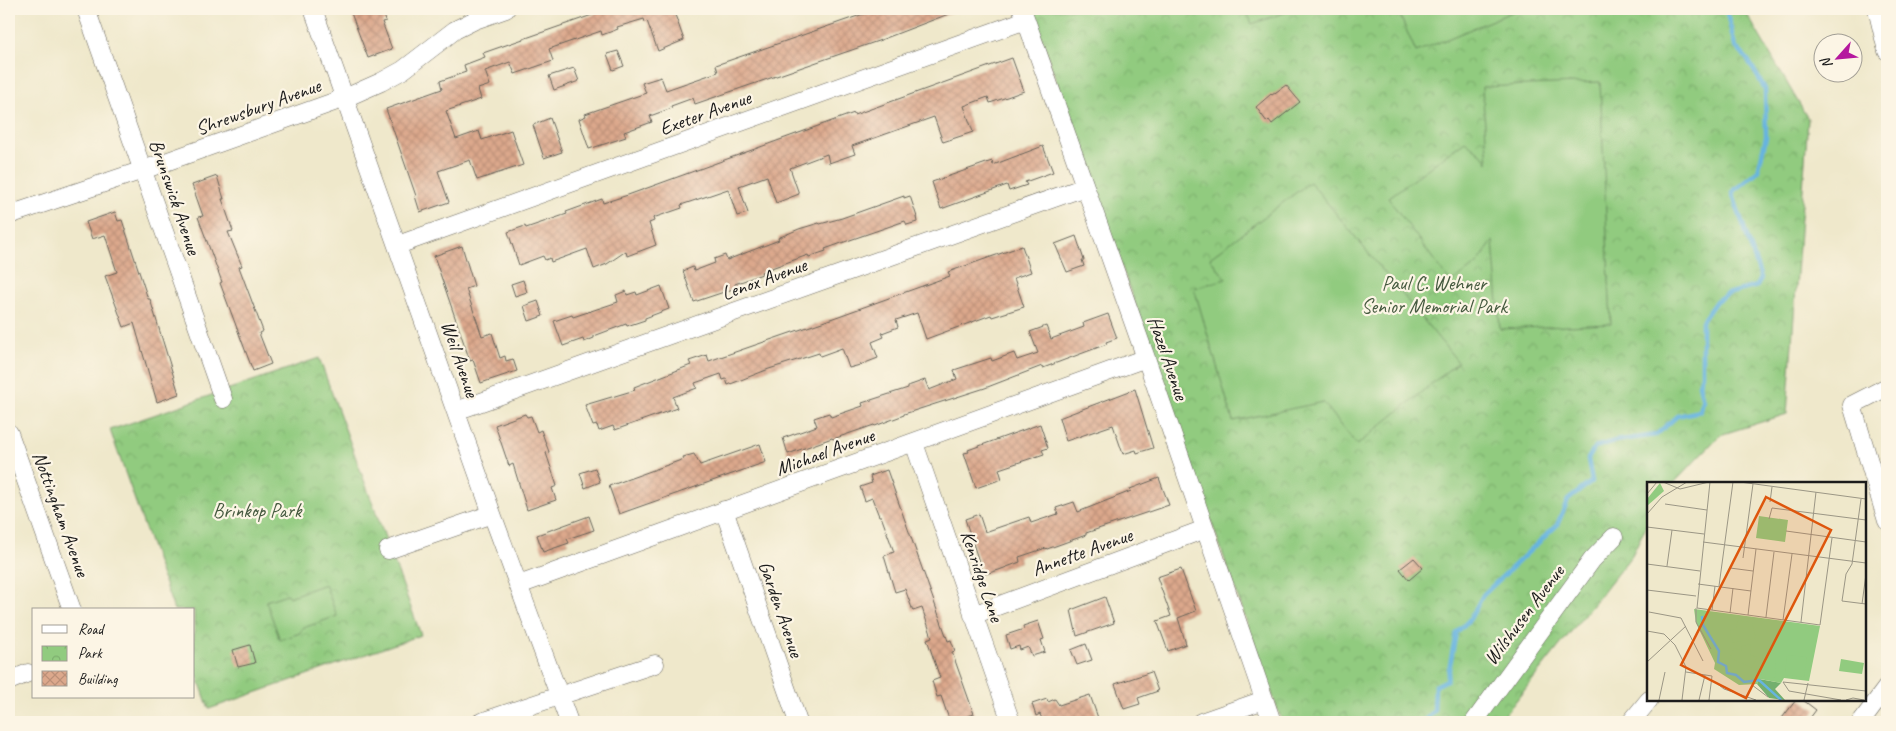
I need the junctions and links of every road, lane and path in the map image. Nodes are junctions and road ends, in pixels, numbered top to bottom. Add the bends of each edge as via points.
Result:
1 (86, 9) edge
2 (313, 9) edge
3 (506, 9) edge
4 (1877, 9) edge
5 (1024, 15) edge
6 (1887, 50) edge
7 (346, 98) junction
8 (143, 170) junction
9 (1085, 187) junction
10 (9, 215) edge
11 (398, 245) junction
12 (1146, 358) junction
13 (1887, 387) edge
14 (223, 399) dead end
15 (456, 411) junction
16 (9, 433) edge
17 (914, 443) junction
18 (1881, 472) edge
19 (724, 510) junction
20 (492, 514) junction
21 (1887, 520) edge
22 (1205, 528) junction
23 (1614, 537) dead end
24 (388, 550) dead end
25 (518, 585) junction
26 (71, 608) edge
27 (973, 615) junction
28 (655, 664) dead end
29 (28, 674) dead end
30 (9, 681) edge
31 (1887, 687) edge
32 (560, 695) junction
33 (1264, 700) junction
34 (1648, 701) edge
35 (481, 722) edge
36 (569, 722) edge
37 (798, 722) edge
38 (1011, 722) edge
39 (1201, 722) edge
40 (1272, 722) edge
41 (1474, 722) edge
42 (1631, 722) edge
43 (1861, 722) edge

1 - 8 street, Brunswick Avenue
2 - 7 street, Weil Avenue
3 - 7 street, Shrewsbury Avenue via 455,30 403,70
4 - 6 street
5 - 9 street, Hazel Avenue
5 - 11 street, Exeter Avenue
7 - 8 street, Shrewsbury Avenue
7 - 11 street, Weil Avenue
8 - 10 street, Shrewsbury Avenue
8 - 14 street, Brunswick Avenue
9 - 12 street, Hazel Avenue
9 - 15 street, Lenox Avenue
11 - 15 street, Weil Avenue
12 - 17 street, Michael Avenue
12 - 22 street, Hazel Avenue
13 - 18 street via 1852,404
15 - 20 street, Weil Avenue
16 - 26 street, Nottingham Avenue
17 - 19 street, Michael Avenue
17 - 27 street, Kenridge Lane
18 - 21 street
19 - 25 street, Michael Avenue
19 - 37 street, Garden Avenue
20 - 24 street
20 - 25 street, Weil Avenue
22 - 27 street, Annette Avenue
22 - 33 street, Hazel Avenue
23 - 41 street, Wilshusen Avenue via 1592,560
25 - 32 street, Weil Avenue
27 - 38 street, Kenridge Lane
28 - 32 street
29 - 30 street
31 - 43 street
32 - 35 street
32 - 36 street, Weil Avenue
33 - 39 street
33 - 40 street, Hazel Avenue
34 - 42 street

